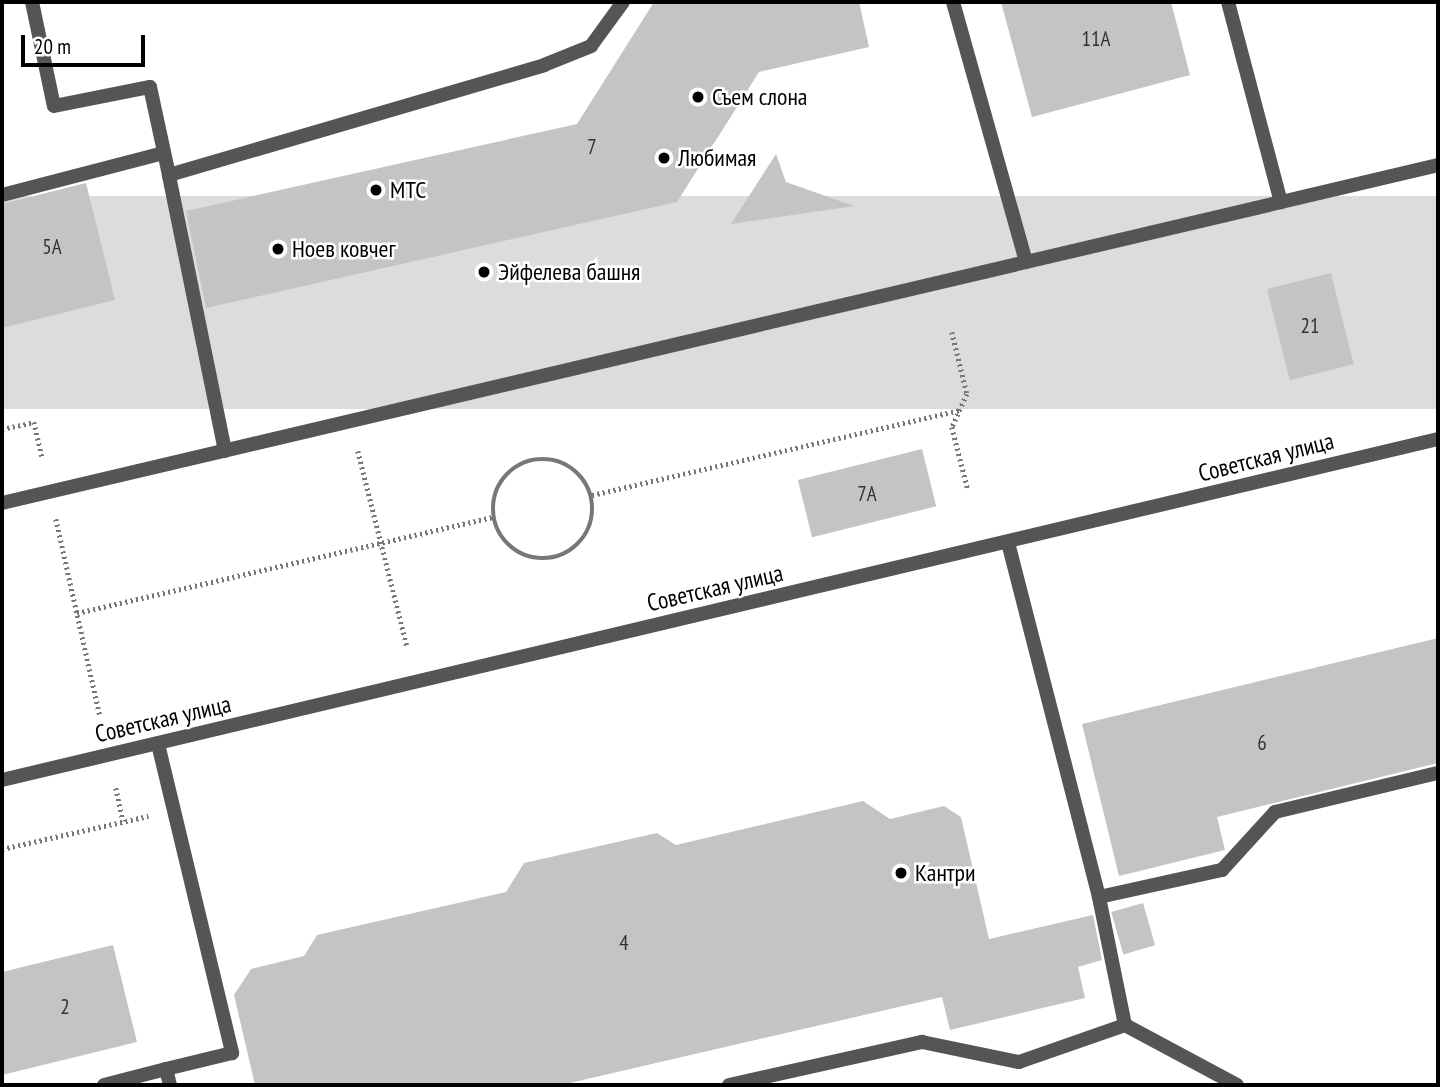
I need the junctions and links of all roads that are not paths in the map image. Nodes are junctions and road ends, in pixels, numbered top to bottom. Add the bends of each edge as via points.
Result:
1 (32, 2) edge
2 (623, 2) edge
3 (953, 2) edge
4 (1228, 2) edge
5 (163, 153) junction
6 (1438, 165) edge
7 (169, 175) junction
8 (2, 195) edge
9 (1280, 202) junction
10 (1026, 262) junction
11 (1438, 439) edge
12 (225, 451) junction
13 (2, 503) edge
14 (1008, 543) junction
15 (158, 744) junction
16 (1438, 773) edge
17 (2, 780) edge
18 (1099, 898) junction
19 (1125, 1026) junction
20 (166, 1069) junction
21 (104, 1085) edge
22 (170, 1085) edge
23 (729, 1085) edge
24 (1237, 1085) edge

1 - 5 street via 54,106 150,87
2 - 7 street via 591,46 544,65
3 - 10 street
4 - 9 street
5 - 7 street
5 - 8 street
6 - 9 street
7 - 12 street
9 - 10 street
10 - 12 street
11 - 14 street, Советская улица
12 - 13 street
14 - 15 street, Советская улица
14 - 18 street
15 - 17 street, Советская улица
15 - 20 street via 232,1053
16 - 18 street via 1275,812 1222,870
18 - 19 street
19 - 23 street via 1019,1062 922,1042
19 - 24 street
20 - 21 street
20 - 22 street

